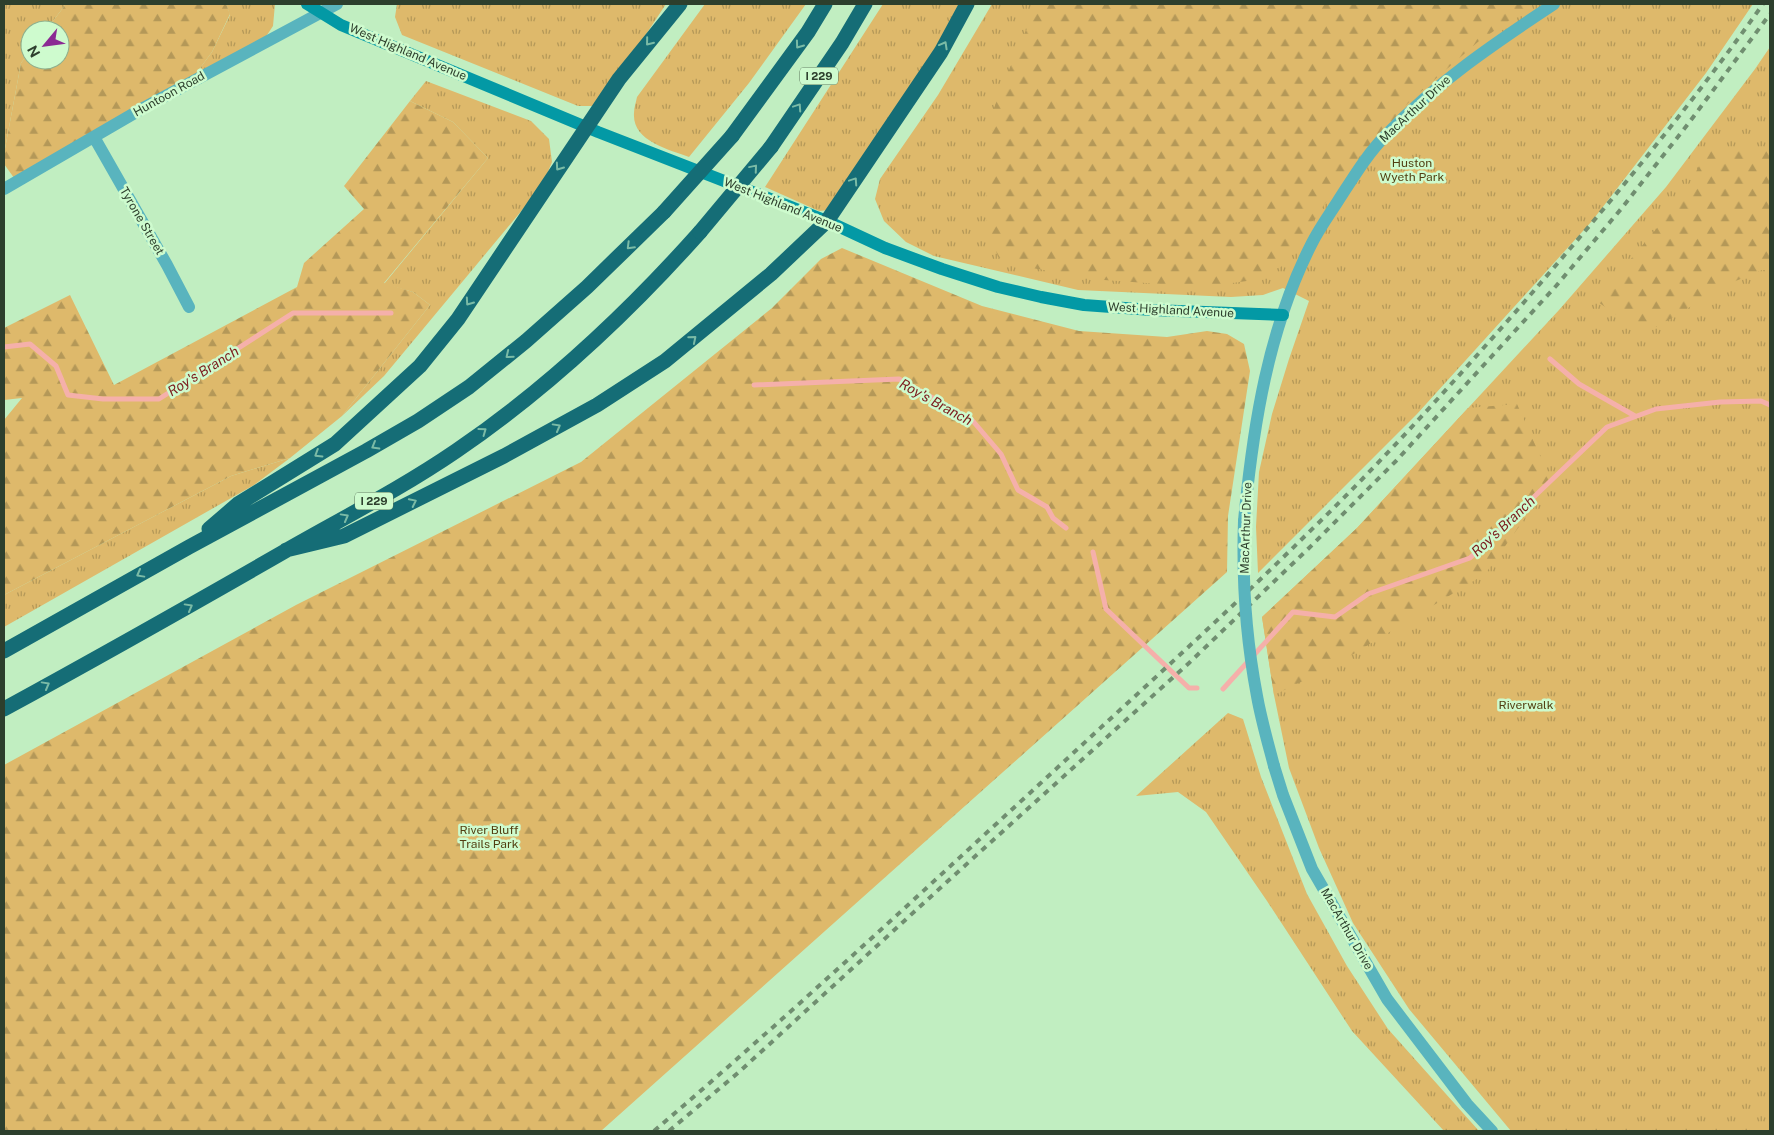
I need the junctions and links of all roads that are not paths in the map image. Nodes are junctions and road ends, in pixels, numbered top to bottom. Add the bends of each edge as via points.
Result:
1 (307, 4) edge
2 (337, 4) edge
3 (680, 4) edge
4 (825, 4) edge
5 (866, 4) edge
6 (967, 4) edge
7 (1554, 4) edge
8 (320, 12) junction
9 (586, 127) junction
10 (94, 137) junction
11 (4, 189) edge
12 (827, 221) junction
13 (189, 307) dead end
14 (1283, 315) junction
15 (189, 547) junction
16 (286, 550) junction
17 (4, 651) edge
18 (4, 709) edge
19 (1492, 1131) edge

1 - 8 street, West Highland Avenue
2 - 8 street, Huntoon Road
3 -> 9 highway via 619,79
4 -> 15 highway, I 229, bridge via 732,136 664,212 588,287 526,341 469,387 374,447
16 -> 5 highway, I 229, bridge via 456,451 561,371 621,316 663,274 771,147
12 -> 6 highway via 940,52
7 - 14 street, MacArthur Drive via 1453,73 1386,134 1361,164 1312,242
8 - 9 street, West Highland Avenue via 341,25
8 - 10 street, Huntoon Road
9 - 12 street, West Highland Avenue
9 -> 15 highway via 458,319 420,366 335,444 238,504
10 - 11 street, Huntoon Road
10 - 13 street, Tyrone Street
12 - 14 street, West Highland Avenue via 942,269 1041,298 1094,306
16 -> 12 highway via 344,536 504,456 597,405 666,361 771,274
14 - 19 street, MacArthur Drive, bridge via 1268,361 1244,521 1244,568 1252,664 1274,766 1282,795 1312,869 1387,998 1467,1104
15 -> 17 highway, I 229
18 -> 16 highway, I 229

